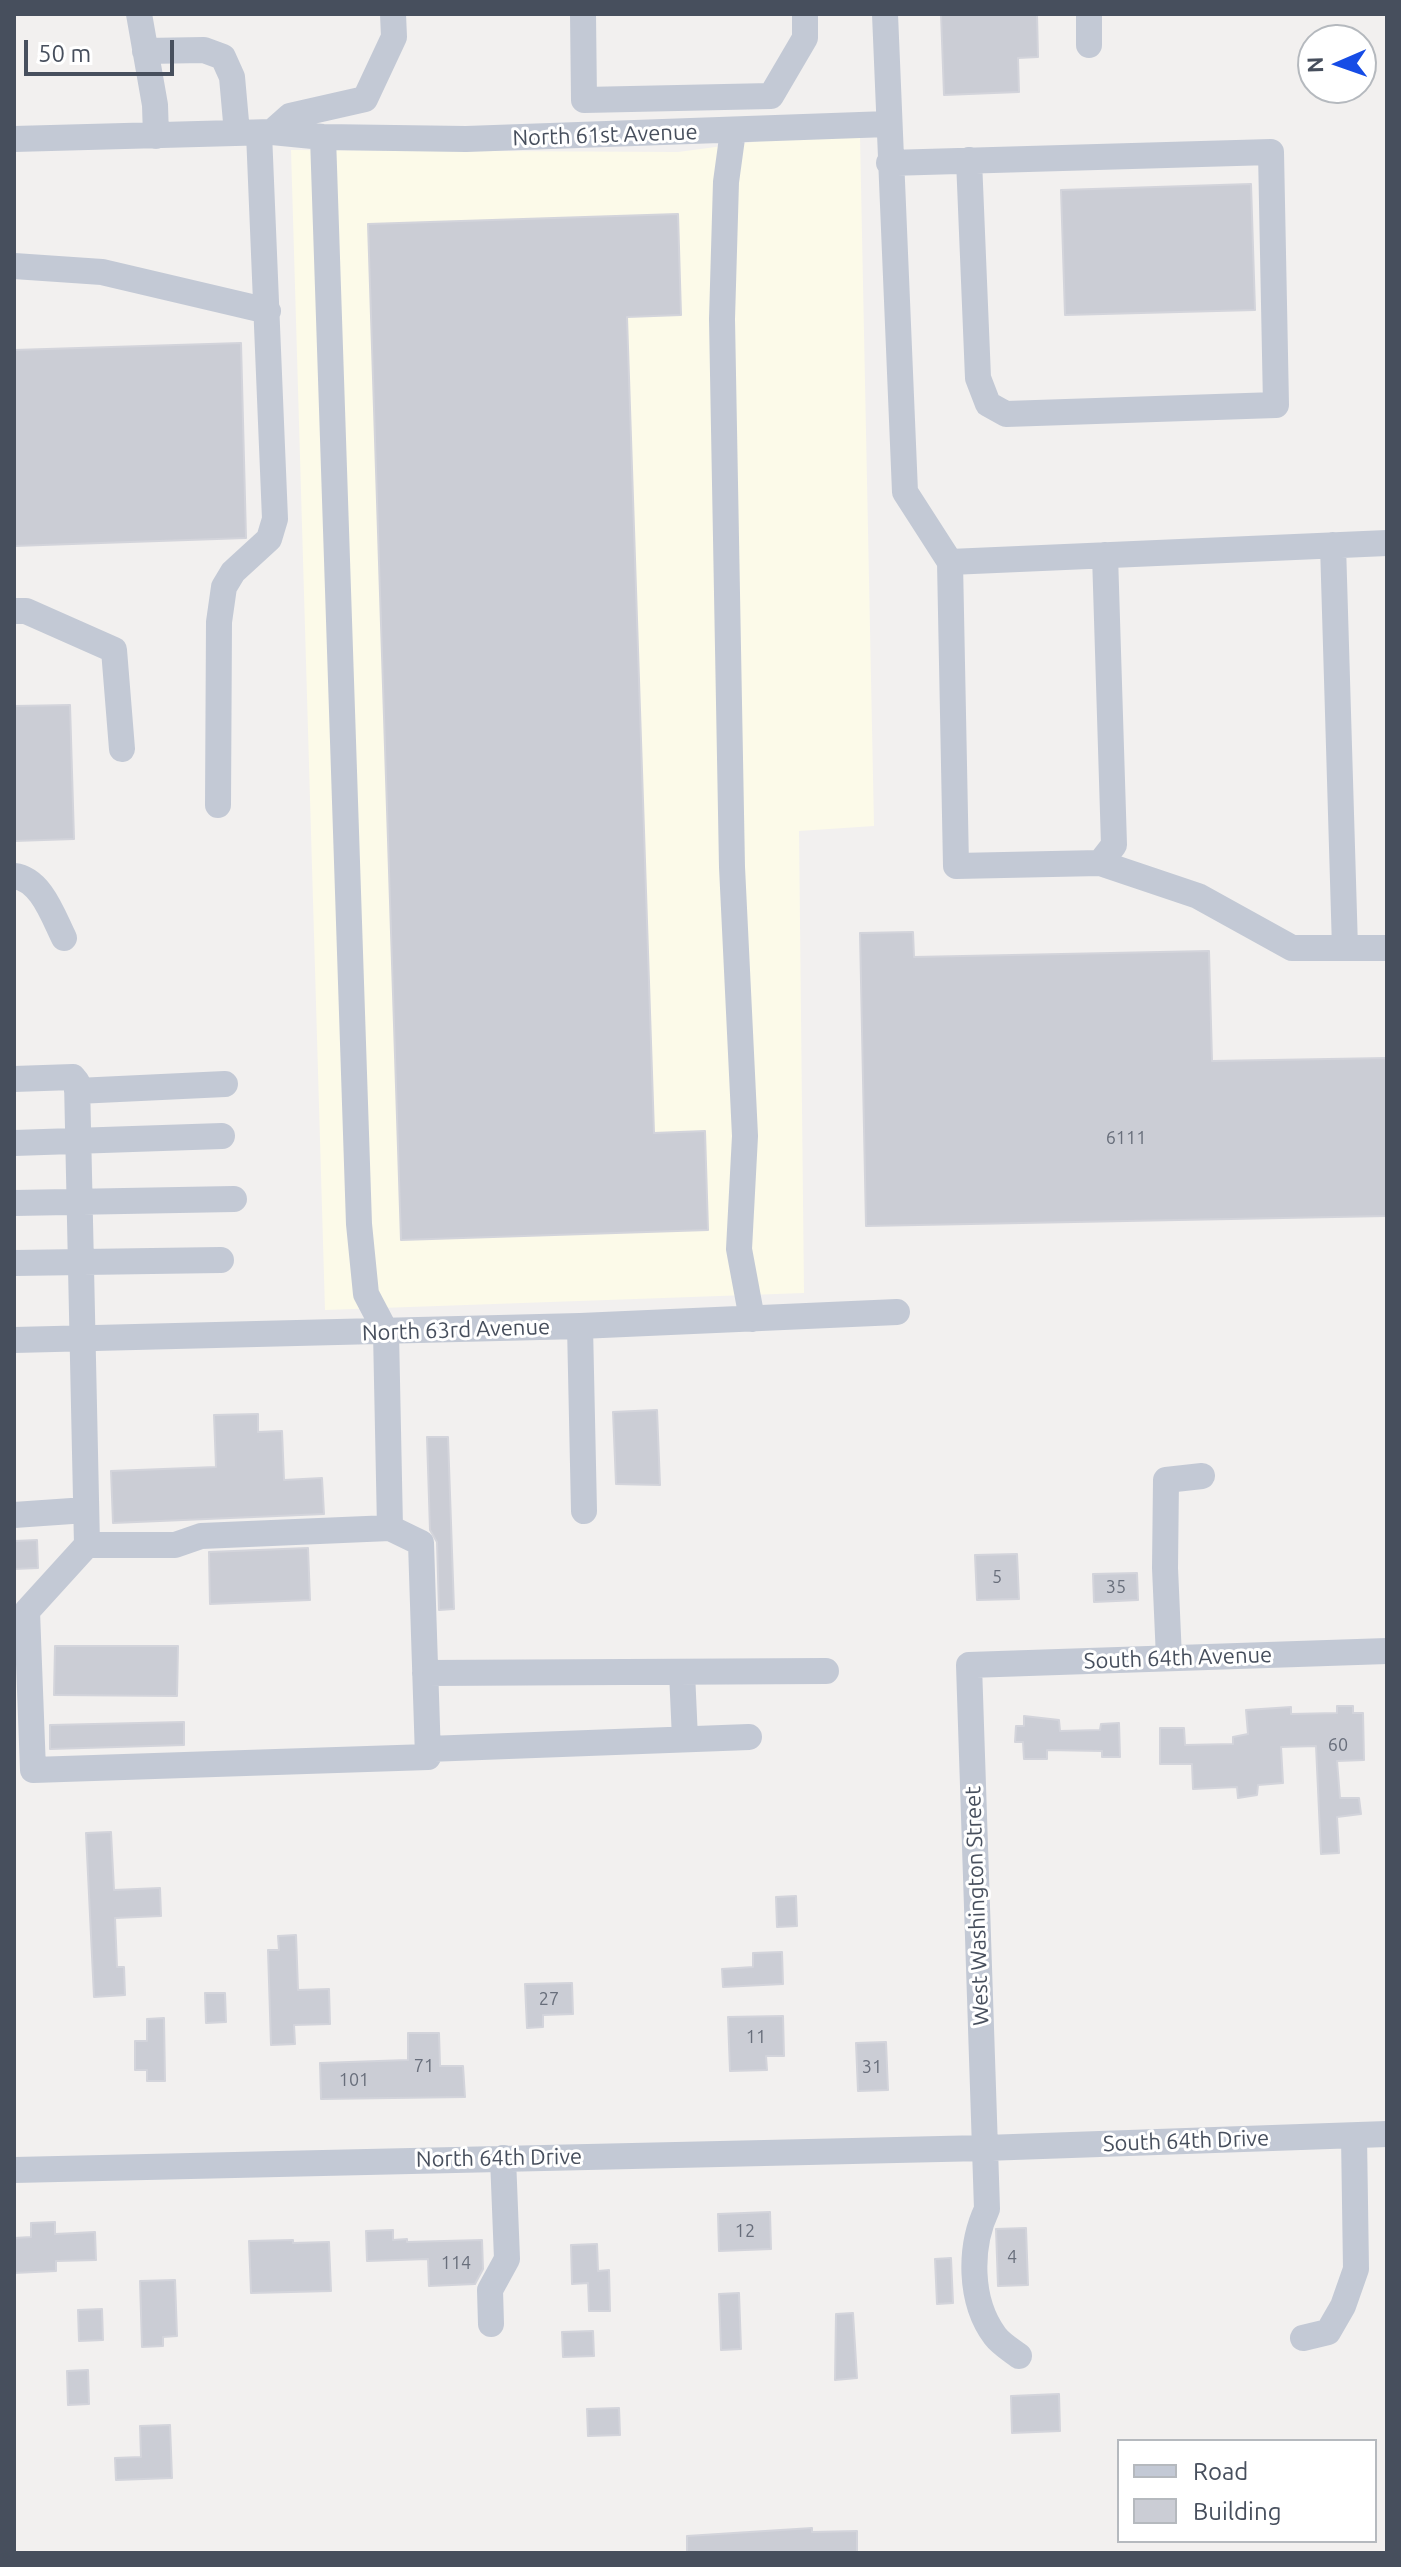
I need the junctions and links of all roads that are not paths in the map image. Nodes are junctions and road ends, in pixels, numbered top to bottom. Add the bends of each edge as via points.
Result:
1 (139, 14) edge
2 (393, 14) edge
3 (583, 14) edge
4 (805, 14) edge
5 (885, 14) edge
6 (1089, 14) edge
7 (1089, 45) dead end
8 (145, 51) junction
9 (888, 124) junction
10 (733, 131) junction
11 (256, 133) junction
12 (156, 136) junction
13 (323, 137) junction
14 (14, 139) edge
15 (969, 160) junction
16 (889, 163) junction
17 (14, 266) edge
18 (268, 311) junction
19 (1387, 543) edge
20 (1333, 545) junction
21 (1105, 555) junction
22 (950, 562) junction
23 (14, 611) edge
24 (122, 749) dead end
25 (218, 805) dead end
26 (1100, 863) junction
27 (14, 876) edge
28 (64, 938) dead end
29 (1345, 948) junction
30 (1387, 948) edge
31 (14, 1079) edge
32 (225, 1084) dead end
33 (77, 1091) junction
34 (222, 1136) dead end
35 (77, 1140) junction
36 (14, 1143) edge
37 (234, 1199) dead end
38 (79, 1202) junction
39 (14, 1203) edge
40 (221, 1260) dead end
41 (80, 1261) junction
42 (14, 1263) edge
43 (897, 1312) dead end
44 (752, 1319) junction
45 (580, 1326) junction
46 (386, 1332) junction
47 (14, 1340) edge
48 (81, 1341) junction
49 (1202, 1476) dead end
50 (86, 1510) junction
51 (584, 1511) dead end
52 (14, 1515) edge
53 (390, 1528) junction
54 (87, 1545) junction
55 (1387, 1651) edge
56 (1169, 1658) junction
57 (969, 1665) joint
58 (826, 1671) dead end
59 (682, 1672) junction
60 (425, 1673) junction
61 (749, 1737) dead end
62 (685, 1739) junction
63 (428, 1749) junction
64 (1387, 2134) edge
65 (1354, 2136) junction
66 (985, 2148) junction
67 (503, 2158) junction
68 (14, 2170) edge
69 (491, 2324) dead end
70 (1303, 2338) dead end
71 (1019, 2356) dead end

1 - 8 street
2 - 11 street via 394,37 365,99 290,116
3 - 4 street via 584,100 771,96 805,38
5 - 9 street
6 - 7 street
8 - 11 street via 204,50 223,57
8 - 12 street
9 - 10 street, North 61st Avenue
9 - 16 street
10 - 13 street, North 61st Avenue via 466,139
10 - 44 street via 726,182 722,334 732,867 745,1136 739,1249
11 - 12 street
11 - 13 street, North 61st Avenue
11 - 18 street
12 - 14 street
13 - 46 street via 359,1224 366,1294
15 - 15 street via 1271,152 1276,405 1006,414 988,404 978,378
15 - 16 street
16 - 22 street via 905,492
17 - 18 street via 102,272
18 - 25 street via 275,519 269,539 224,587 219,622
19 - 20 street
20 - 21 street
20 - 29 street
21 - 22 street
21 - 26 street via 1114,845
22 - 26 street via 956,866
23 - 24 street via 26,611 114,650
26 - 29 street via 1198,896 1292,948
27 - 28 street via 42,894
29 - 30 street
31 - 33 street via 73,1077
32 - 33 street
33 - 35 street
34 - 35 street
35 - 36 street
35 - 38 street
37 - 38 street
38 - 39 street
38 - 41 street
40 - 41 street
41 - 42 street
41 - 48 street
43 - 44 street, North 63rd Avenue
44 - 45 street, North 63rd Avenue
45 - 46 street, North 63rd Avenue
45 - 51 street
46 - 48 street, North 63rd Avenue
46 - 53 street
47 - 48 street, North 63rd Avenue
48 - 50 street
49 - 56 street via 1166,1480
50 - 52 street
50 - 54 street
53 - 54 street via 201,1536 175,1545
53 - 60 street via 421,1543
54 - 63 street via 27,1611 33,1770 428,1757
55 - 56 street, South 64th Avenue
56 - 57 street, South 64th Avenue
57 - 66 street, West Washington Street
58 - 59 street
59 - 60 street
59 - 62 street
60 - 63 street
61 - 62 street
62 - 63 street
64 - 65 street, South 64th Drive
65 - 66 street, South 64th Drive
65 - 70 street via 1356,2269 1328,2332
66 - 67 street, North 64th Drive
66 - 71 street, West Washington Street via 987,2209 975,2239 974,2263 980,2307 996,2338
67 - 68 street, North 64th Drive
67 - 69 street via 507,2259 490,2290

